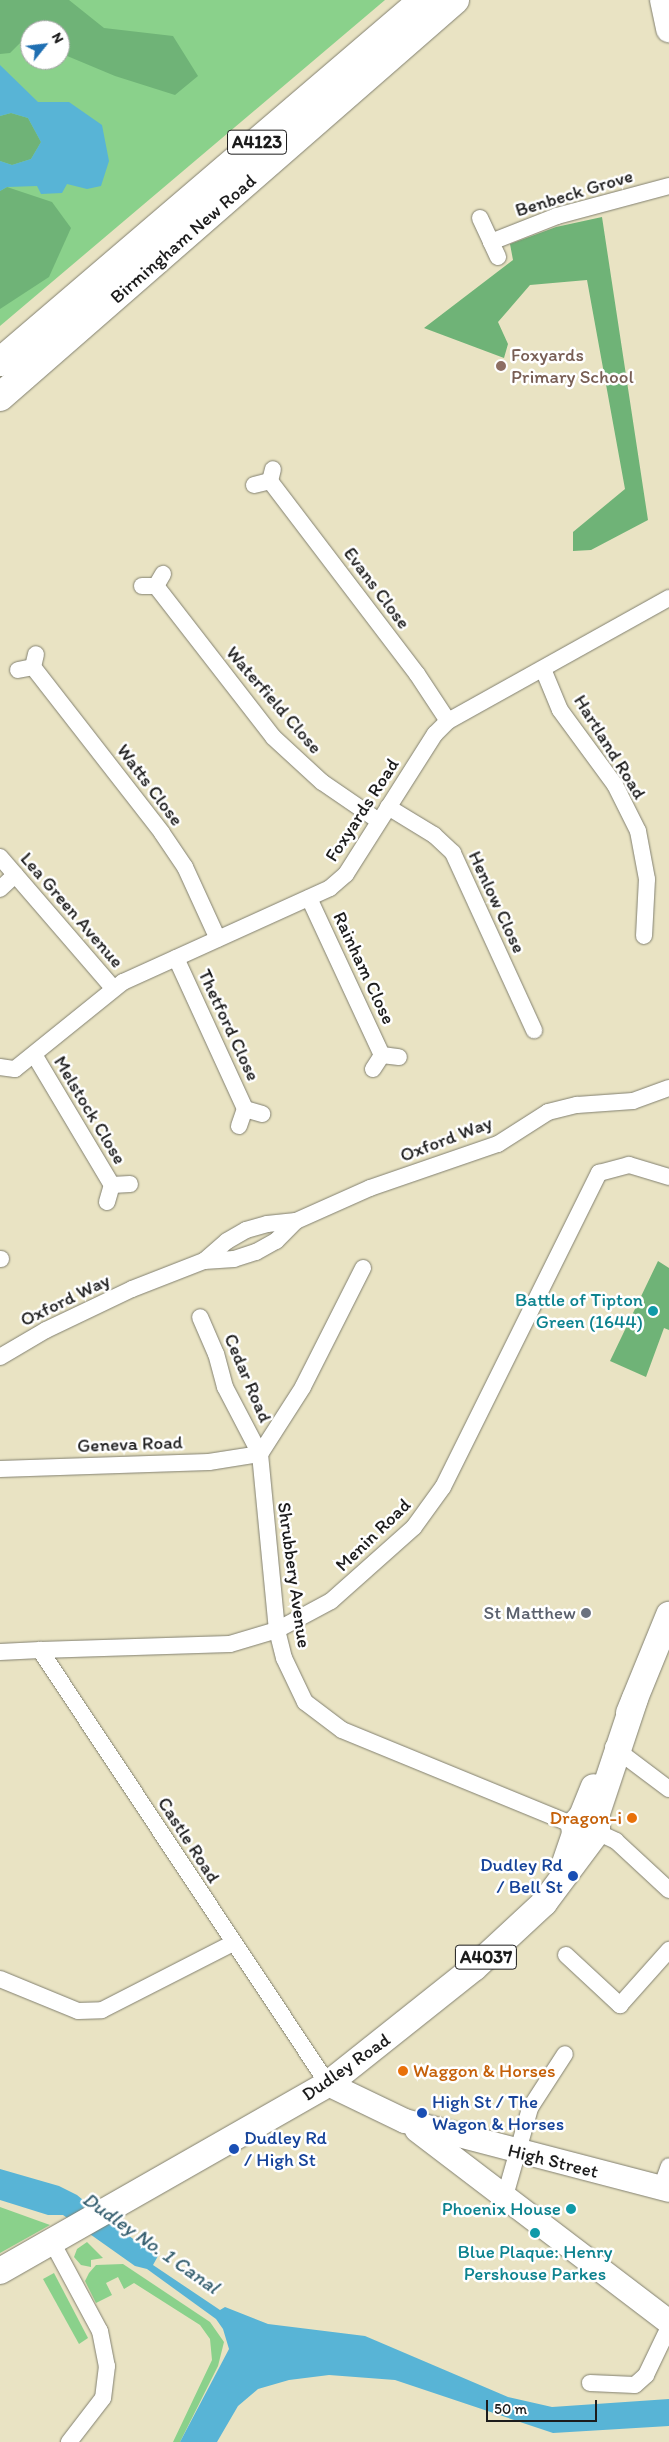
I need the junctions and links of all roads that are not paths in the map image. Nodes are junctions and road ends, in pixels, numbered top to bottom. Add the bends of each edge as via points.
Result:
1 (424, 0) edge
2 (455, 0) edge
3 (663, 0) edge
4 (669, 29) edge
5 (669, 186) edge
6 (480, 218) dead end
7 (491, 242) junction
8 (498, 257) dead end
9 (0, 362) edge
10 (0, 397) edge
11 (266, 478) dead end
12 (154, 582) dead end
13 (669, 598) edge
14 (29, 663) dead end
15 (543, 669) junction
16 (448, 721) junction
17 (388, 806) junction
18 (379, 821) junction
19 (0, 857) edge
20 (15, 875) junction
21 (0, 889) edge
22 (309, 898) junction
23 (644, 936) dead end
24 (218, 939) junction
25 (176, 958) junction
26 (114, 989) junction
27 (534, 1030) dead end
28 (382, 1055) junction
29 (35, 1056) junction
30 (399, 1057) dead end
31 (0, 1067) edge
32 (373, 1069) dead end
33 (669, 1088) edge
34 (245, 1109) junction
35 (262, 1114) dead end
36 (239, 1126) dead end
37 (669, 1177) edge
38 (130, 1184) dead end
39 (112, 1185) junction
40 (107, 1202) dead end
41 (296, 1222) junction
42 (204, 1260) junction
43 (363, 1268) dead end
44 (200, 1317) dead end
45 (0, 1357) edge
46 (260, 1454) junction
47 (0, 1469) edge
48 (669, 1615) edge
49 (278, 1630) junction
50 (40, 1650) junction
51 (0, 1652) edge
52 (615, 1749) junction
53 (669, 1789) edge
54 (586, 1828) junction
55 (669, 1890) edge
56 (233, 1943) junction
57 (669, 1950) edge
58 (566, 1956) dead end
59 (2, 1983) edge
60 (565, 2054) dead end
61 (328, 2084) junction
62 (405, 2121) junction
63 (519, 2152) junction
64 (666, 2181) edge
65 (505, 2196) junction
66 (59, 2238) junction
67 (0, 2272) edge
68 (669, 2322) edge
69 (669, 2327) edge
70 (590, 2383) dead end
71 (68, 2442) edge

1 - 9 highway, Birmingham New Road / A4123
2 - 10 highway, Birmingham New Road / A4123
3 - 4 main road
5 - 7 street, Benbeck Grove via 557,216
6 - 7 street
7 - 8 street
11 - 16 street, Evans Close via 417,674
12 - 18 street, Waterfield Close via 274,737 322,782
13 - 15 street, Foxyards Road
14 - 24 street, Watts Close via 162,832 185,867
15 - 16 street, Foxyards Road
15 - 23 street, Hartland Road via 560,710 615,785 638,831 647,879
16 - 17 street, Foxyards Road via 435,734
17 - 18 street, Foxyards Road
17 - 27 street, Henlow Close via 434,835 453,853 534,1011
18 - 22 street, Foxyards Road via 346,874 330,888
19 - 20 street, Lea Green Avenue
20 - 21 street
20 - 26 street, Lea Green Avenue
22 - 24 street, Foxyards Road
22 - 28 street, Rainham Close
24 - 25 street, Foxyards Road
25 - 26 street, Foxyards Road
25 - 34 street, Thetford Close
26 - 29 street, Foxyards Road
28 - 30 street, Rainham Close
28 - 32 street, Rainham Close
29 - 31 street, Foxyards Road via 15,1069
29 - 39 street, Melstock Close
33 - 41 street, Oxford Way via 633,1101 577,1105 548,1112 498,1144 370,1188
34 - 35 street, Thetford Close
34 - 36 street, Thetford Close
37 - 49 street, Menin Road via 629,1164 599,1173 447,1480 428,1510 388,1552 331,1601
38 - 39 street, Melstock Close
39 - 40 street, Melstock Close
41 - 42 street, Oxford Way via 267,1224 246,1230
41 - 42 street, Oxford Way via 276,1241 256,1252 234,1259
42 - 45 street, Oxford Way via 54,1326
43 - 46 street via 303,1386
44 - 46 street, Cedar Road via 216,1354 225,1387
46 - 47 street, Geneva Road via 209,1462
46 - 49 street, Shrubbery Avenue
48 - 52 main road, Dudley Road / A4037
49 - 50 street, Menin Road via 230,1644
49 - 54 street, Shrubbery Avenue via 284,1658 305,1702 342,1730
50 - 51 street
50 - 56 street, Castle Road
52 - 53 street
52 - 54 main road, Dudley Road / A4037 via 597,1814
54 - 55 street, Shrubbery Avenue via 616,1842
54 - 61 main road, Dudley Road / A4037 via 544,1902 474,1968
56 - 59 street via 102,2010 78,2011
56 - 61 street, Castle Road
57 - 58 street via 620,2005
60 - 63 street via 530,2108
61 - 62 main road, High Street
61 - 66 main road, Dudley Road / A4037
62 - 63 main road, High Street
62 - 65 main road
63 - 64 main road, High Street
63 - 65 street
65 - 68 main road
66 - 67 main road, A4037
66 - 71 street via 100,2331 107,2366 103,2398
69 - 70 street via 646,2375 635,2385

